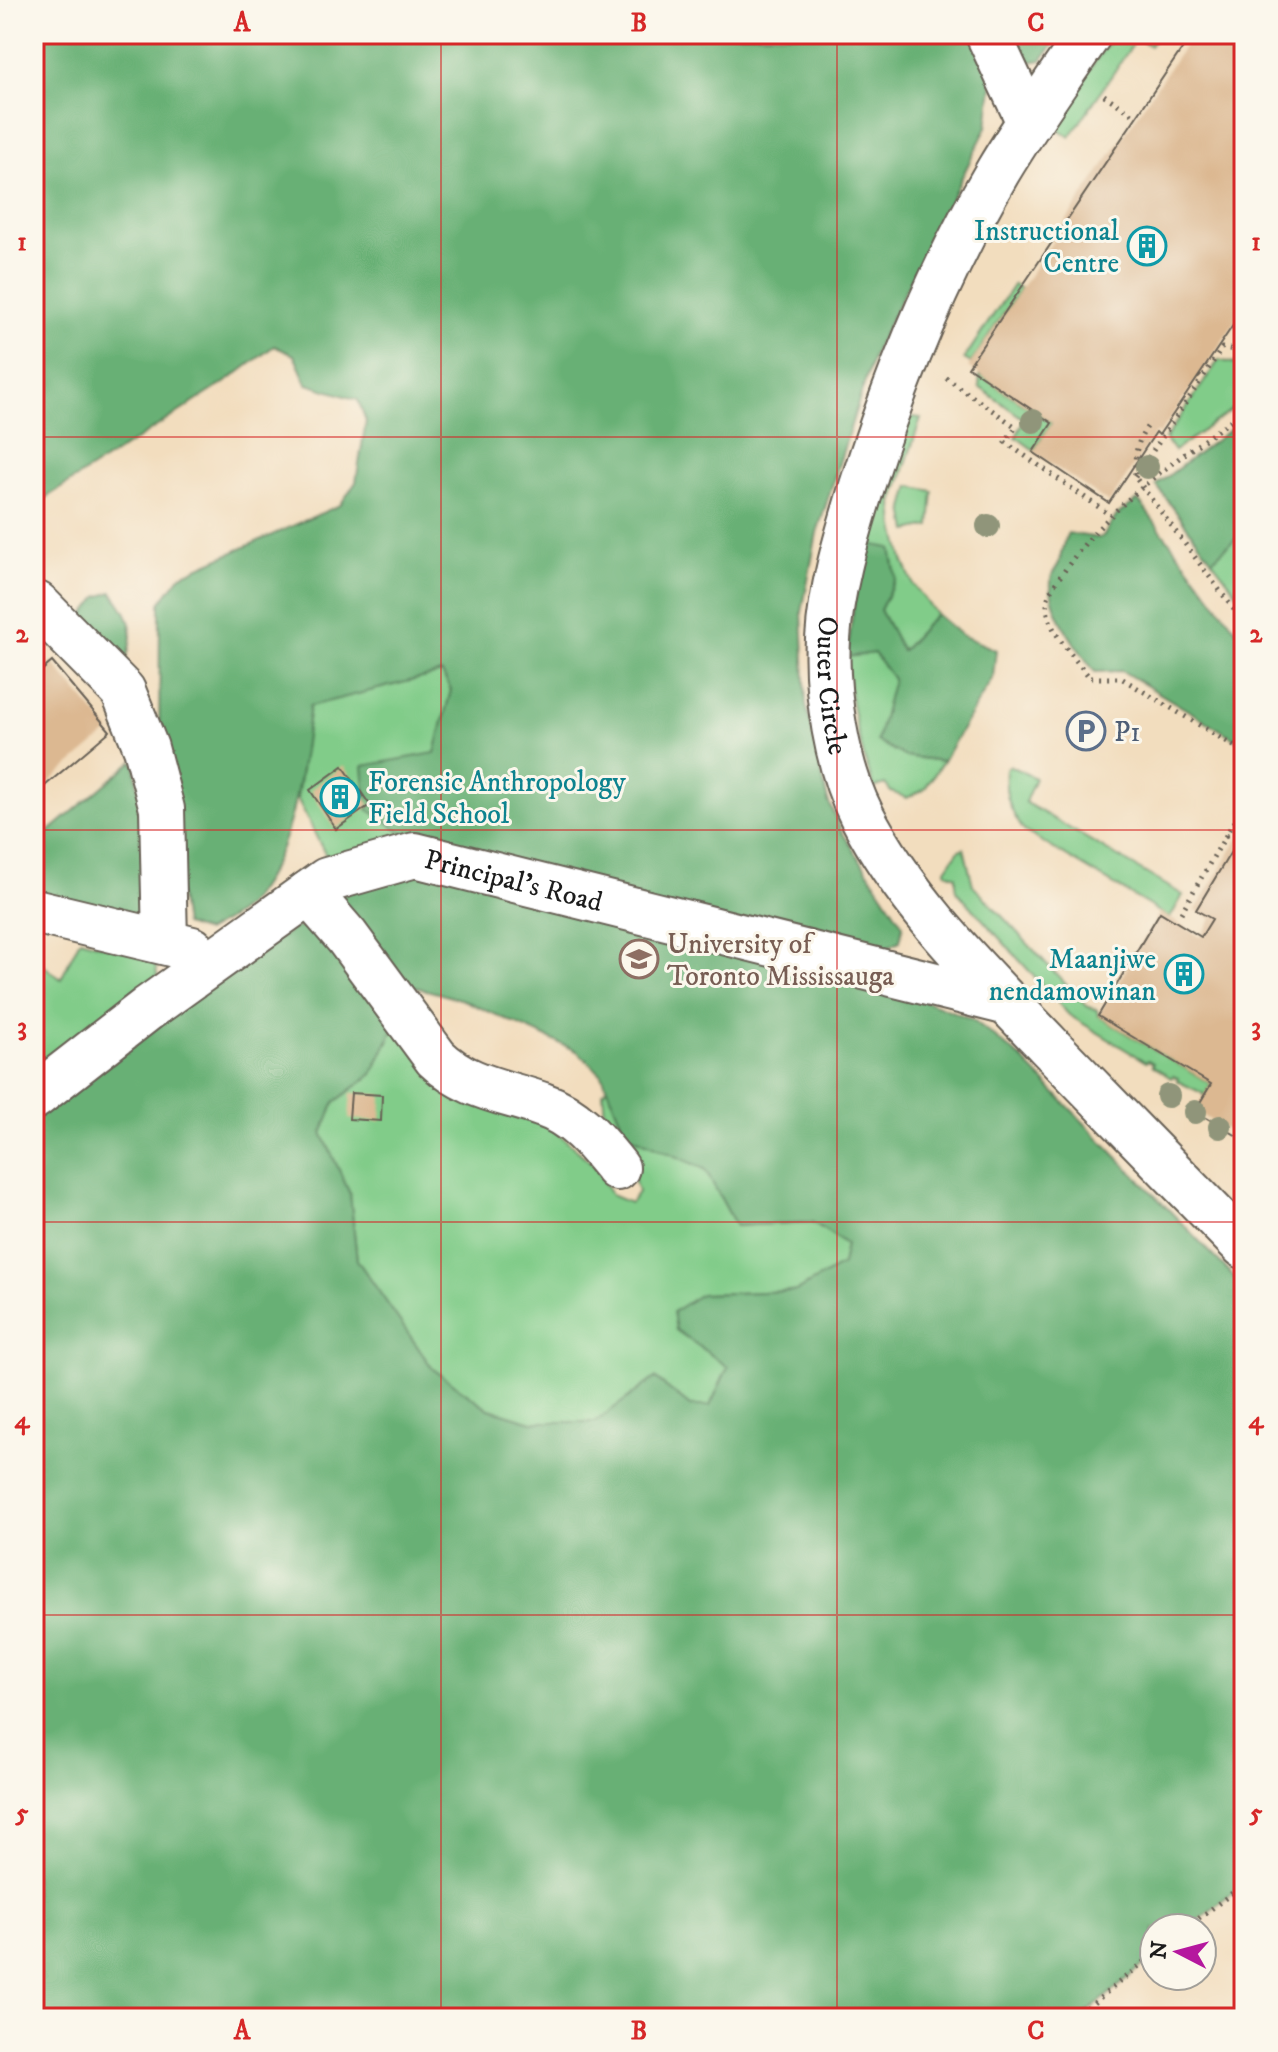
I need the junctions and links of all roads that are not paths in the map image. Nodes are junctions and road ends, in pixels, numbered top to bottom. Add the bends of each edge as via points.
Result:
1 (988, 34) edge
2 (1089, 34) edge
3 (1029, 122) junction
4 (37, 604) dead end
5 (309, 893) junction
6 (34, 911) edge
7 (165, 942) junction
8 (222, 956) junction
9 (1008, 1003) junction
10 (34, 1097) edge
11 (617, 1168) dead end
12 (1244, 1246) edge

1 - 3 street
2 - 3 street, Outer Circle
3 - 9 street, Outer Circle via 974,215 900,376 845,542 827,641 840,754 859,810 923,911
4 - 7 street via 123,691 146,748 162,809
5 - 8 street, Principal's Road
5 - 9 street, Principal's Road via 327,880 415,855
5 - 11 street via 451,1073 572,1119
6 - 7 street
7 - 8 street
8 - 10 street, Principal's Road
9 - 12 street, Outer Circle

